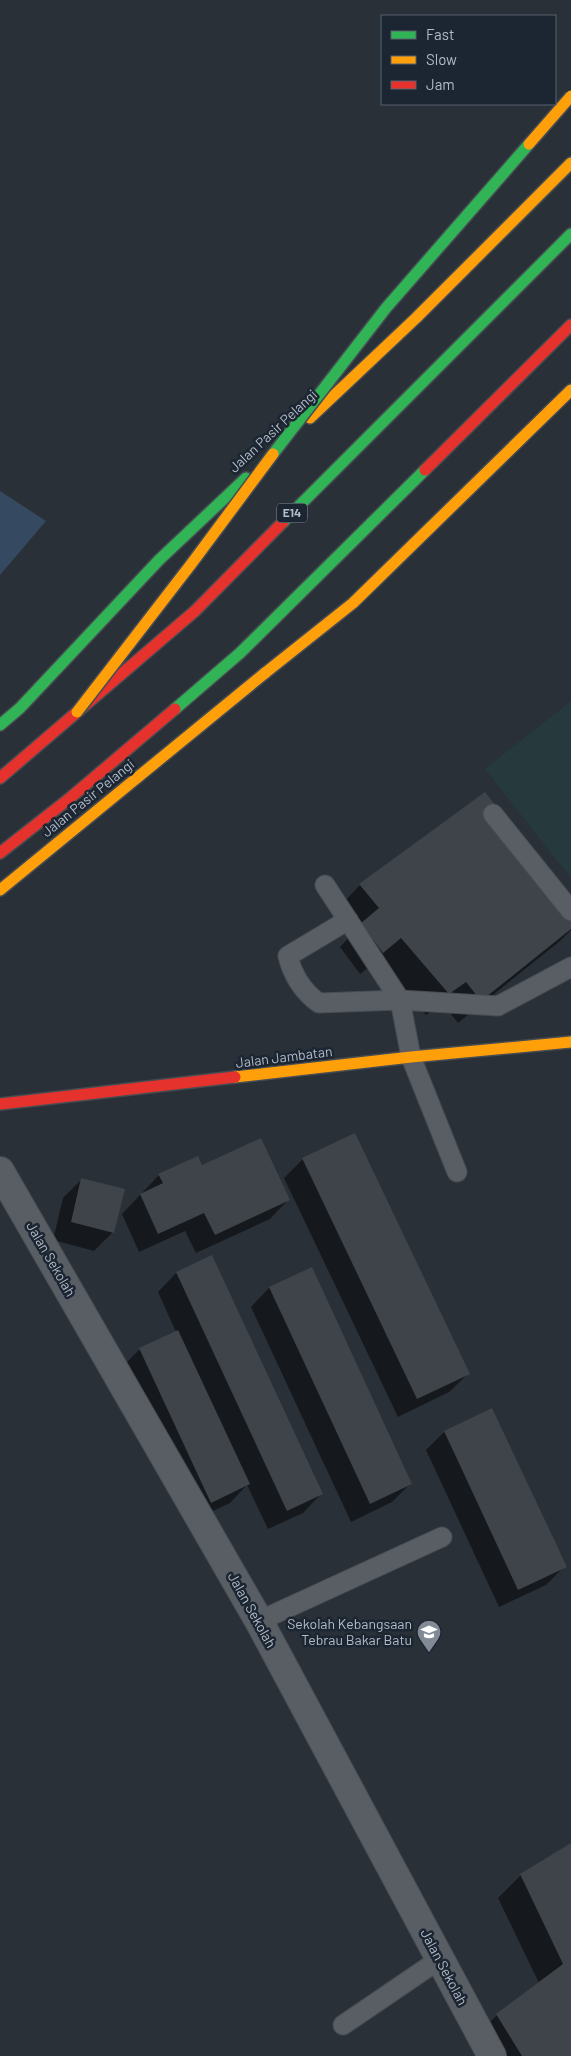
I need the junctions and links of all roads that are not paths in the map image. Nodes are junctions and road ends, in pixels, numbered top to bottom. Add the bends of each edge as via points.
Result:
1 (571, 96) edge
2 (571, 163) edge
3 (571, 234) edge
4 (571, 325) edge
5 (571, 390) edge
6 (77, 712) junction
7 (0, 725) edge
8 (0, 778) edge
9 (493, 814) dead end
10 (0, 852) edge
11 (325, 885) dead end
12 (0, 890) edge
13 (571, 911) edge
14 (348, 920) junction
15 (571, 967) edge
16 (400, 1000) junction
17 (571, 1042) edge
18 (411, 1057) junction
19 (0, 1104) edge
20 (0, 1171) edge
21 (458, 1172) dead end
22 (442, 1537) dead end
23 (259, 1622) junction
24 (440, 1959) junction
25 (343, 2025) dead end
26 (492, 2056) edge

1 - 6 main road, bridge via 380,316
2 - 7 main road, Jalan Pasir Pelangi via 416,318 159,560 20,708
3 - 6 main road, E14, bridge via 195,611
4 - 10 main road via 240,653 70,798
5 - 12 main road, Jalan Pasir Pelangi via 353,603
6 - 8 main road, E14
9 - 13 lane
11 - 14 lane
14 - 16 lane
14 - 16 lane via 288,956 291,970 310,998 318,1003
15 - 16 lane via 498,1006
16 - 18 lane
17 - 18 main road, Jalan Jambatan
18 - 19 main road, Jalan Jambatan
18 - 21 lane
20 - 23 street, Jalan Sekolah
22 - 23 lane
23 - 24 street, Jalan Sekolah
24 - 25 lane
24 - 26 street, Jalan Sekolah

